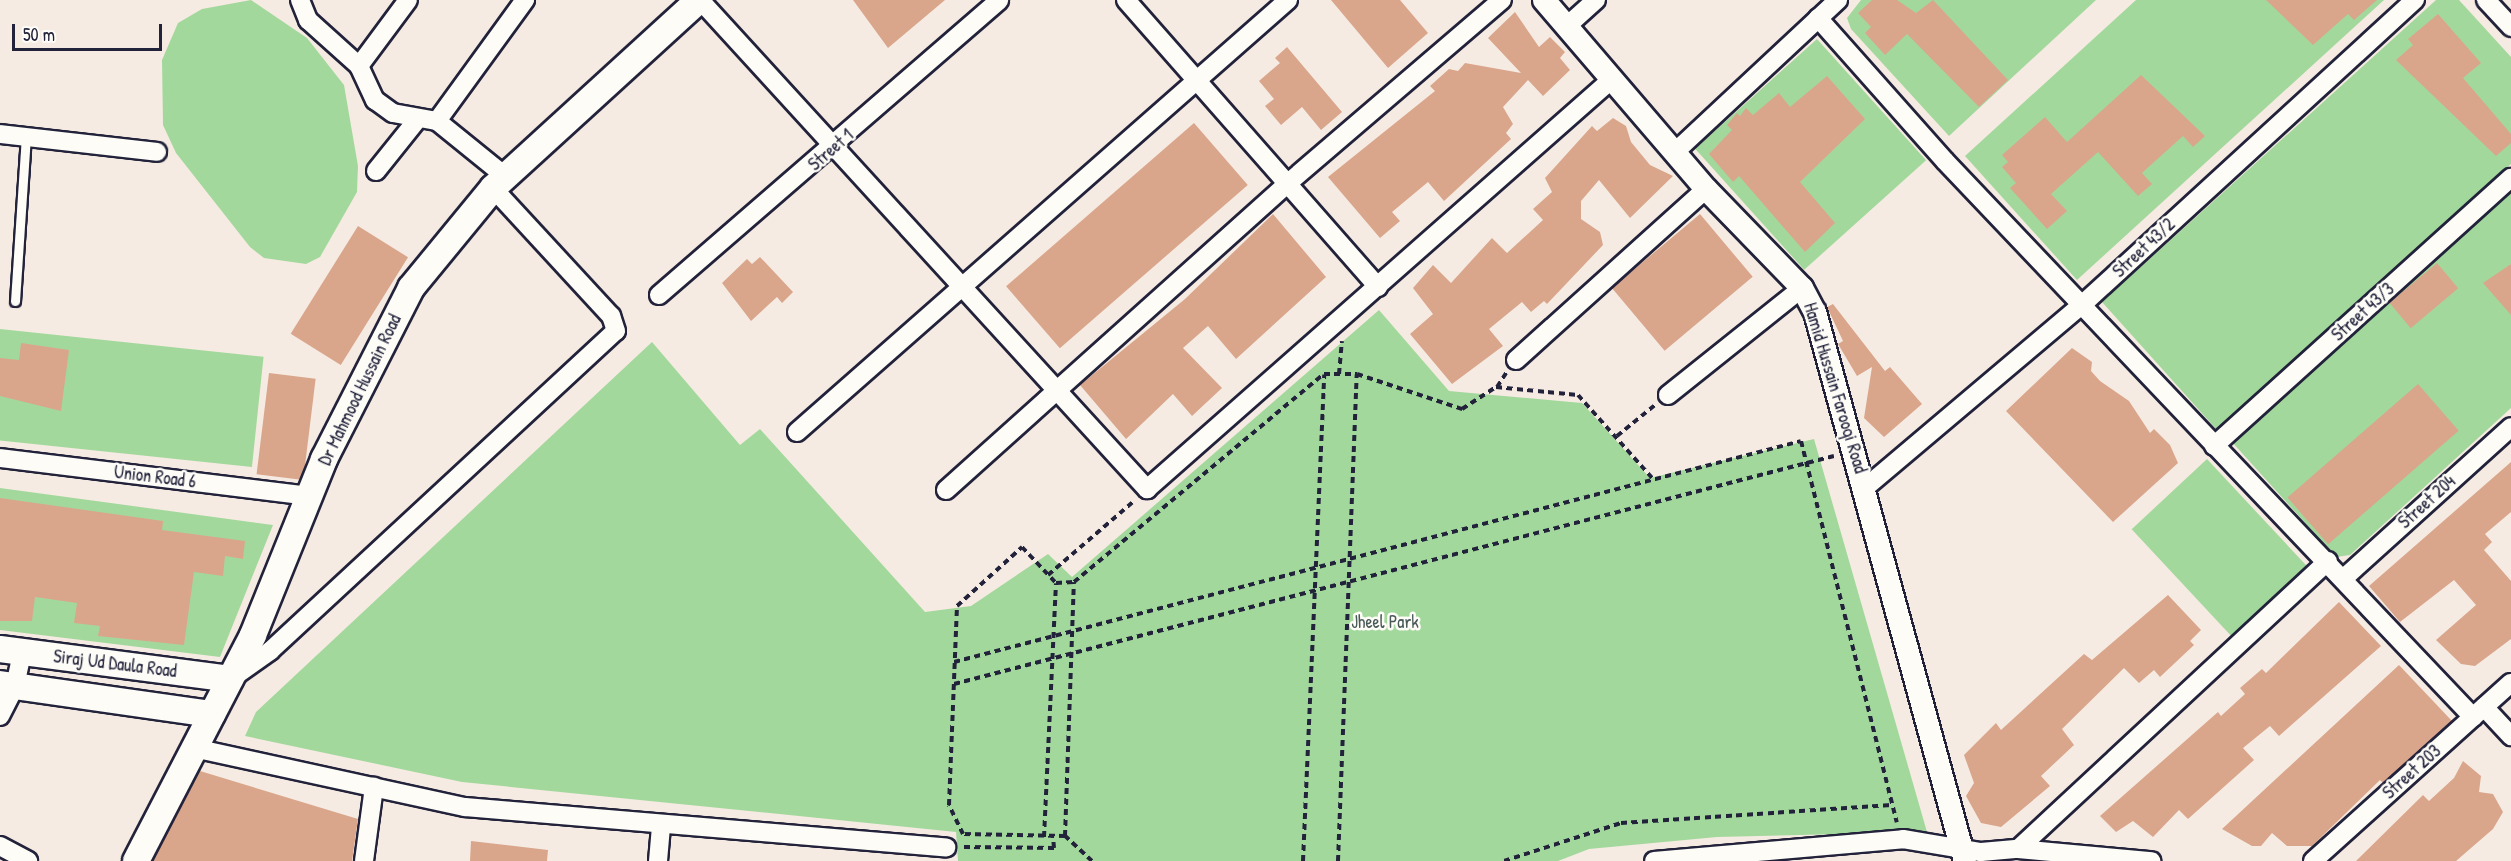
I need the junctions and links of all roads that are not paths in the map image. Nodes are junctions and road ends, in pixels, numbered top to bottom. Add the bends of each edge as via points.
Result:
1 (300, 0) edge
2 (408, 0) edge
3 (525, 0) edge
4 (700, 0) edge
5 (999, 0) edge
6 (1126, 0) edge
7 (1288, 0) edge
8 (1502, 0) edge
9 (1544, 0) edge
10 (1596, 0) edge
11 (1838, 0) edge
12 (2415, 0) edge
13 (2486, 0) edge
14 (1818, 18) junction
15 (1567, 26) junction
16 (2511, 27) edge
17 (359, 66) junction
18 (1612, 79) junction
19 (1195, 81) junction
20 (437, 120) junction
21 (416, 121) junction
22 (0, 134) edge
23 (26, 137) junction
24 (833, 149) junction
25 (157, 152) dead end
26 (1675, 152) junction
27 (376, 171) dead end
28 (2511, 178) edge
29 (499, 182) junction
30 (1287, 184) junction
31 (1706, 189) junction
32 (1378, 287) junction
33 (1802, 288) junction
34 (960, 289) junction
35 (659, 295) dead end
36 (15, 301) dead end
37 (2084, 303) junction
38 (1516, 360) dead end
39 (1055, 391) junction
40 (1668, 395) road end
41 (2511, 427) edge
42 (797, 432) dead end
43 (2214, 446) junction
44 (0, 458) edge
45 (1866, 487) junction
46 (946, 490) dead end
47 (310, 496) junction
48 (2328, 561) junction
49 (2344, 578) junction
50 (11, 650) edge
51 (230, 679) junction
52 (2511, 683) edge
53 (7, 685) edge
54 (2478, 712) junction
55 (212, 714) junction
56 (0, 716) edge
57 (2511, 736) edge
58 (194, 748) junction
59 (374, 787) junction
60 (661, 825) junction
61 (0, 846) edge
62 (946, 847) road end
63 (2018, 849) junction
64 (1965, 855) edge
65 (28, 861) edge
66 (136, 861) edge
67 (364, 861) edge
68 (658, 861) edge
69 (1654, 861) edge
70 (2151, 861) edge
71 (2313, 861) edge

1 - 17 street via 308,21
2 - 17 street
3 - 20 street
4 - 24 street
4 - 29 main road, Dr Mahmood Hussain Road
5 - 24 street, Street 1
6 - 19 street
7 - 19 street
8 - 30 street
9 - 15 street, Hamid Hussain Farooqi Road
10 - 15 street
11 - 14 street
12 - 37 street, Street 43/2
13 - 16 street
14 - 26 street
14 - 37 street via 1945,161
15 - 18 street, Hamid Hussain Farooqi Road
17 - 21 street via 375,100
18 - 26 street, Hamid Hussain Farooqi Road
18 - 32 street
19 - 30 street
19 - 34 street
20 - 21 street
20 - 29 street
21 - 27 street
22 - 23 street
23 - 25 street
23 - 36 lane
24 - 34 street
24 - 35 street, Street 1
26 - 31 street, Hamid Hussain Farooqi Road
28 - 43 street, Street 43/3
29 - 47 main road, Dr Mahmood Hussain Road via 411,288 344,415
29 - 51 street via 611,316 616,331 270,651
30 - 32 street
30 - 39 street
31 - 33 street, Hamid Hussain Farooqi Road
31 - 38 street
32 - 39 street via 1148,489
33 - 40 street
33 - 45 street, Hamid Hussain Farooqi Road via 1815,312
34 - 39 street
34 - 42 street
37 - 43 street
37 - 45 street, Street 43/2
39 - 46 street
41 - 49 street, Street 204
43 - 48 street
44 - 47 street, Union Road 6
45 - 64 street, Hamid Hussain Farooqi Road
47 - 51 main road, Dr Mahmood Hussain Road
48 - 49 street
48 - 63 street
49 - 54 street
50 - 51 main road, Siraj Ud Daula Road
50 - 53 street
51 - 55 main road, Dr Mahmood Hussain Road
52 - 54 street, Street 203
53 - 55 main road, Siraj Ud Daula Road
53 - 56 street
54 - 57 street
54 - 71 street, Street 203
55 - 58 main road, Dr Mahmood Hussain Road
58 - 59 street
58 - 66 main road, Dr Mahmood Hussain Road
59 - 60 street via 465,807
59 - 67 street
60 - 62 street
60 - 68 street
61 - 65 street
63 - 64 street
63 - 70 street
64 - 69 street via 1903,839

